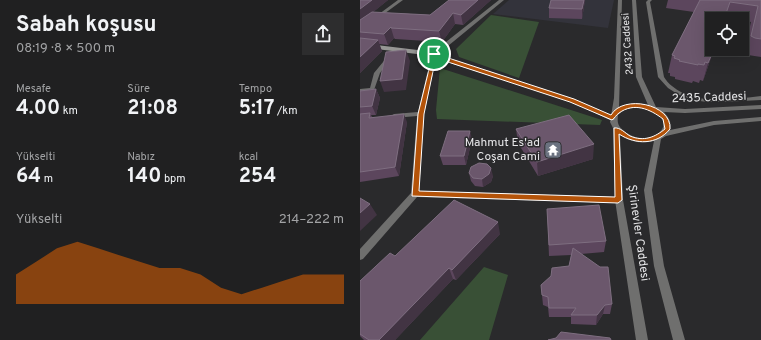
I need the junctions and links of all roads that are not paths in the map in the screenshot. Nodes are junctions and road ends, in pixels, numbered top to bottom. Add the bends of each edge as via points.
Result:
1 (400, 0) edge
2 (502, 0) edge
3 (620, 0) edge
4 (634, 0) edge
5 (650, 0) edge
6 (371, 22) edge
7 (360, 45) edge
8 (397, 49) junction
9 (434, 54) junction
10 (360, 91) edge
11 (761, 98) edge
12 (761, 106) edge
13 (655, 110) junction
14 (421, 114) junction
15 (614, 115) junction
16 (383, 117) edge
17 (761, 120) edge
18 (616, 129) junction
19 (661, 136) junction
20 (415, 194) junction
21 (618, 200) junction
22 (360, 256) edge
23 (642, 340) edge
24 (679, 340) edge

1 - 6 lane
2 - 9 street
3 - 15 street, Şirinevler Caddesi via 617,98
4 - 13 street, 2432 Caddesi via 639,77
5 - 11 lane via 648,2 661,77 668,86 685,95 707,100
7 - 8 main road
8 - 9 main road
8 - 10 lane via 380,69 372,89
9 - 14 street
9 - 15 main road
12 - 13 street, 2435 Caddesi via 685,111
13 - 15 street via 645,106 632,106 620,109
13 - 19 street, Şirinevler Caddesi via 668,123 668,129
14 - 16 street
14 - 20 street
15 - 18 street, Şirinevler Caddesi via 612,124
17 - 19 street, 2435 Caddesi via 714,123
18 - 19 street via 630,138 649,140
18 - 21 street, Şirinevler Caddesi
19 - 24 street, Şirinevler Caddesi via 652,163 648,190 659,266
20 - 21 street
20 - 22 street
21 - 23 street, Şirinevler Caddesi

